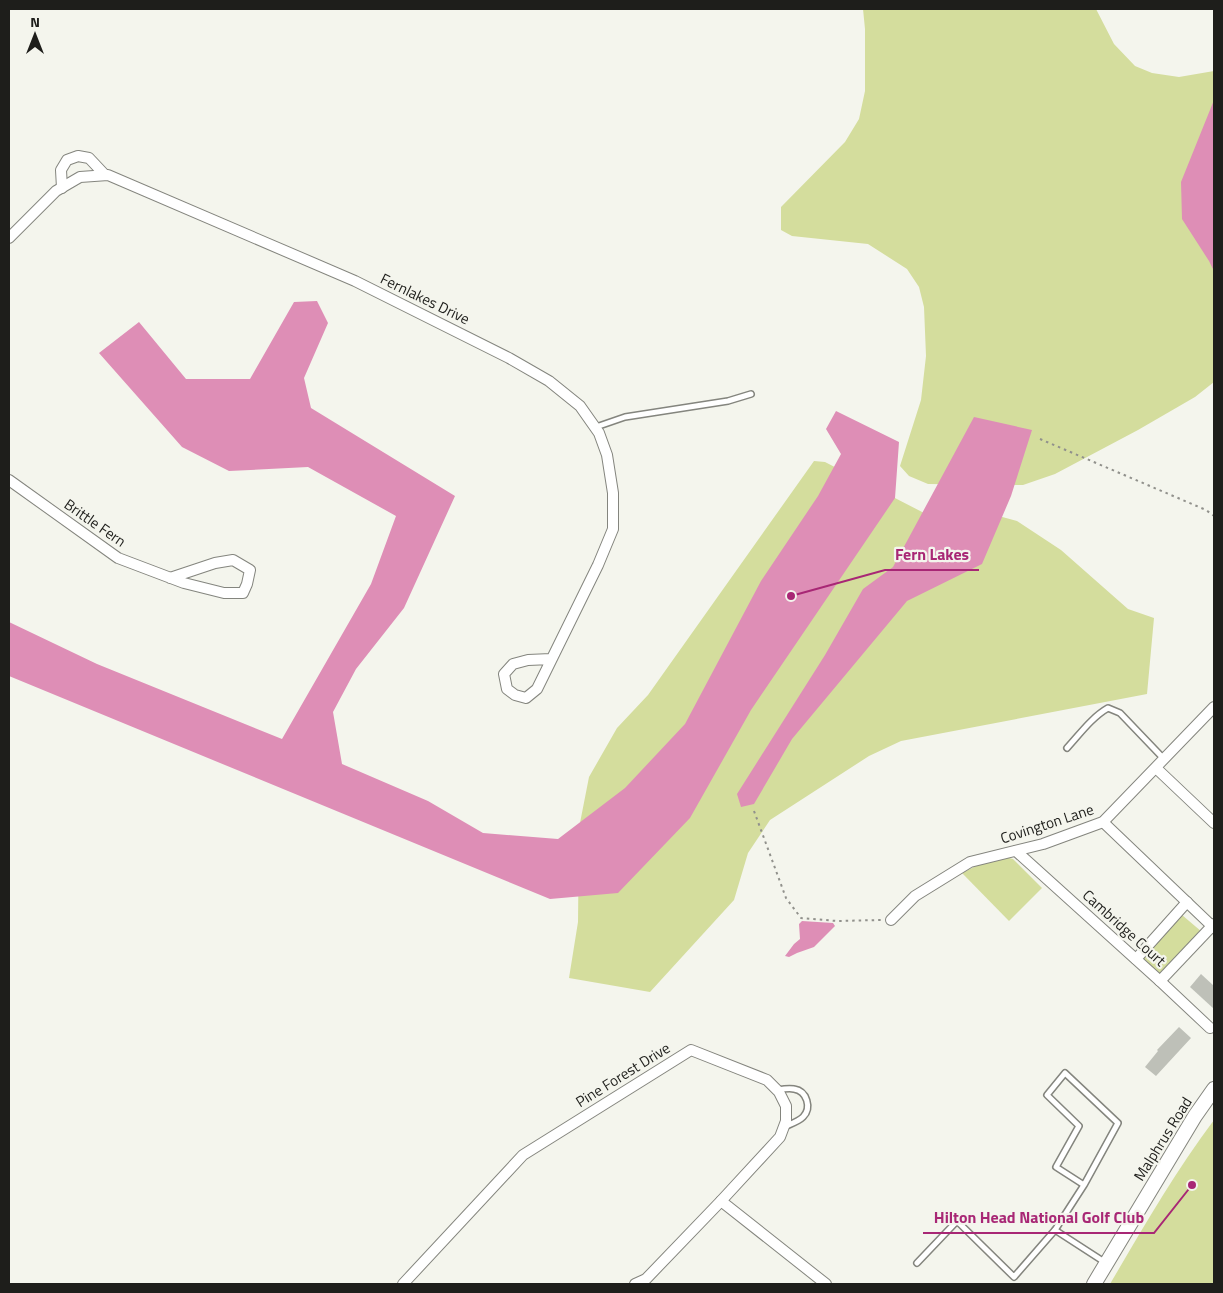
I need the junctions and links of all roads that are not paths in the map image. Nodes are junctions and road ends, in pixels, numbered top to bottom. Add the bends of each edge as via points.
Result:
1 (105, 175) junction
2 (62, 188) junction
3 (9, 238) edge
4 (750, 394) dead end
5 (595, 427) junction
6 (9, 480) edge
7 (170, 578) junction
8 (552, 659) junction
9 (1214, 707) edge
10 (1067, 748) dead end
11 (1164, 759) junction
12 (1156, 768) junction
13 (1103, 822) junction
14 (1214, 823) edge
15 (1016, 851) junction
16 (1187, 902) junction
17 (891, 920) road end
18 (1214, 926) edge
19 (1136, 959) junction
20 (1160, 980) junction
21 (1210, 1028) dead end
22 (1214, 1089) edge
23 (777, 1090) junction
24 (784, 1127) junction
25 (1084, 1185) junction
26 (721, 1201) junction
27 (1055, 1230) junction
28 (917, 1263) dead end
29 (1106, 1264) junction
30 (403, 1284) edge
31 (635, 1284) edge
32 (826, 1284) edge
33 (1094, 1284) edge

1 - 2 street, Fernlakes Drive via 80,177
1 - 2 street via 89,158 78,156 67,160 61,170
1 - 5 street, Fernlakes Drive via 355,281 509,358 549,381 580,406
2 - 3 street, Fernlakes Drive
4 - 5 lane via 728,401 625,417
5 - 8 street, Fernlakes Drive via 607,455 613,492 613,529
6 - 7 street, Brittle Fern via 118,558
7 - 7 street, Brittle Fern via 233,560 250,570 243,593 224,593
8 - 8 street, Fernlakes Drive via 537,690 526,698 507,689 504,674 513,664
9 - 11 street, Covington Lane
10 - 11 lane via 1108,708 1120,713
11 - 12 street, Covington Lane
12 - 13 street, Covington Lane
12 - 14 street
13 - 15 street, Covington Lane
13 - 16 street
15 - 17 street, Covington Lane via 970,862 915,896
15 - 19 street, Cambridge Court
16 - 18 street
16 - 19 street
18 - 20 street
19 - 20 street, Cambridge Court
20 - 21 street, Cambridge Court
22 - 29 street, Malphrus Road via 1194,1116
23 - 24 street via 786,1106
23 - 24 lane via 793,1088 801,1091 808,1107 804,1116
23 - 30 street, Pine Forest Drive via 767,1080 691,1050 523,1154
24 - 26 street via 780,1137
25 - 25 lane via 1118,1123 1065,1073 1047,1095 1079,1126 1056,1167
25 - 27 lane
26 - 31 street via 646,1279
26 - 32 street
27 - 28 lane via 1014,1277 957,1221
27 - 29 lane
29 - 33 street, Malphrus Road

